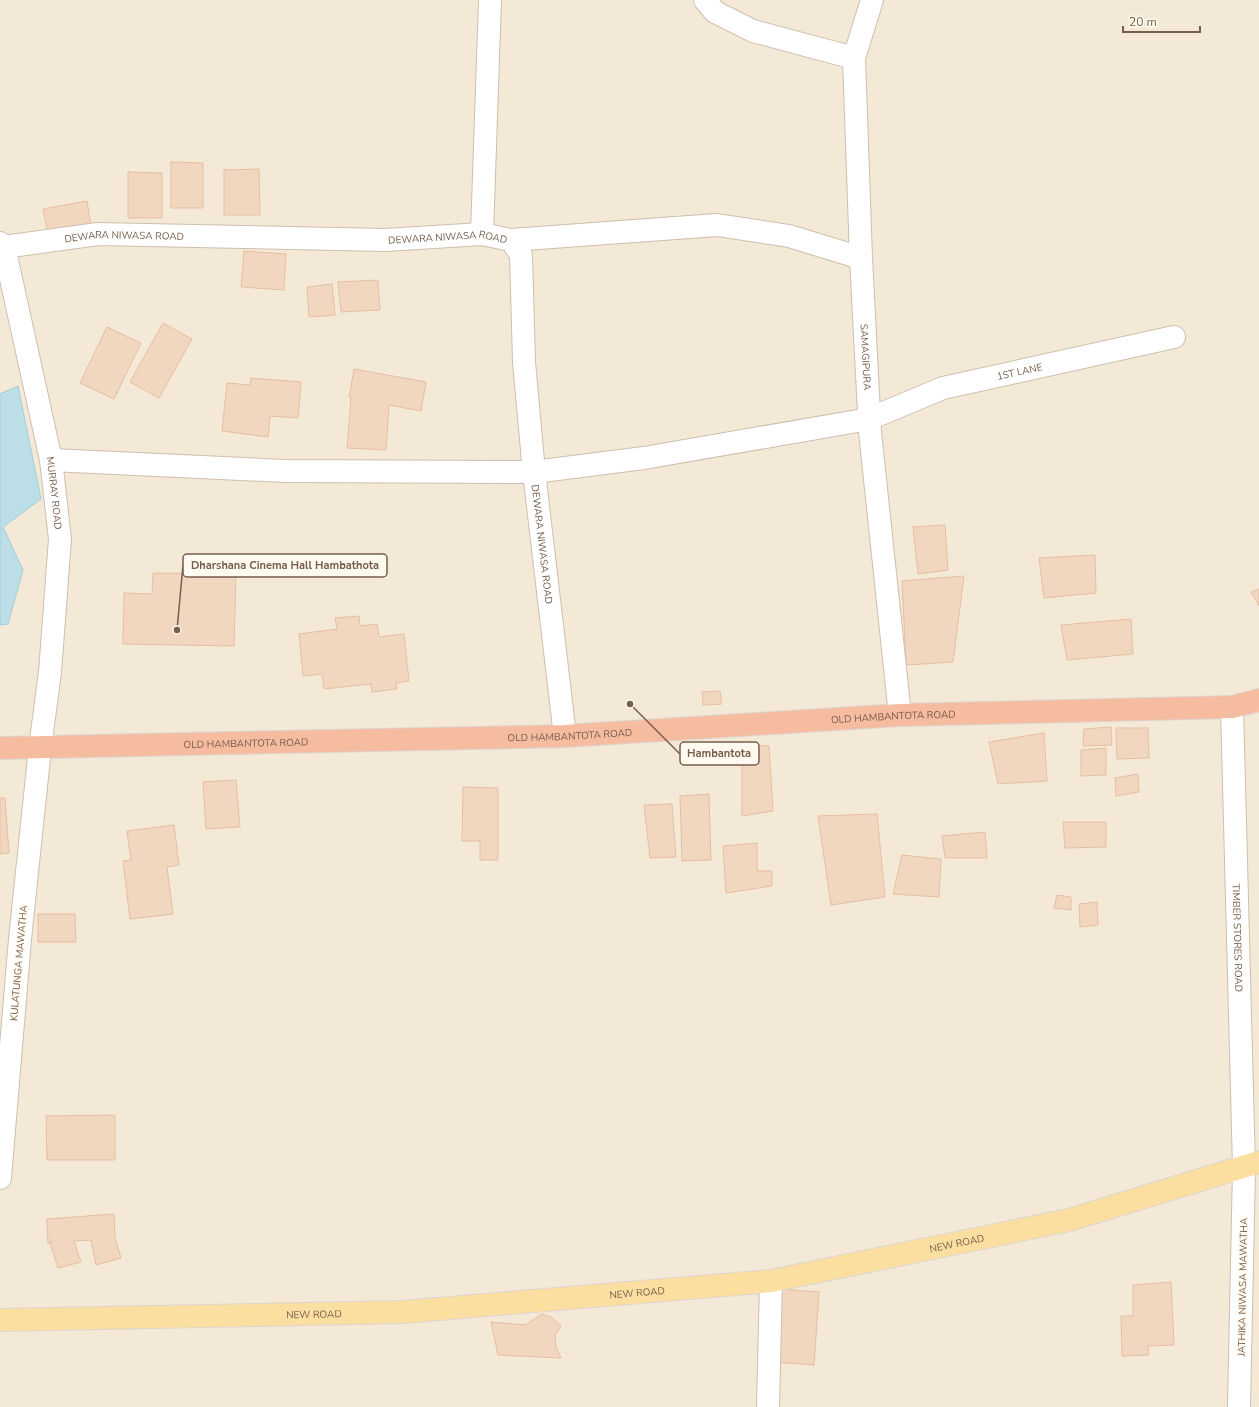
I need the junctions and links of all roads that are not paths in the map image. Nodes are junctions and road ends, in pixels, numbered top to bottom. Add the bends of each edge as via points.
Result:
1 (490, 0) edge
2 (705, 0) edge
3 (872, 0) edge
4 (854, 58) junction
5 (482, 234) junction
6 (511, 240) junction
7 (2, 245) edge
8 (861, 258) junction
9 (1174, 337) dead end
10 (869, 419) junction
11 (51, 460) junction
12 (534, 472) junction
13 (1259, 700) edge
14 (1232, 707) junction
15 (900, 715) junction
16 (565, 736) junction
17 (0, 748) edge
18 (40, 748) junction
19 (1252, 1165) edge
20 (0, 1178) edge
21 (771, 1281) junction
22 (0, 1320) edge
23 (768, 1407) edge
24 (1239, 1407) edge

1 - 5 street
2 - 4 street via 715,12 754,31
3 - 4 street, SAMAGIPURA
4 - 8 street, SAMAGIPURA
5 - 6 street, DEWARA NIWASA ROAD
5 - 7 street, DEWARA NIWASA ROAD via 385,240 98,234
6 - 8 street via 717,226 789,236
6 - 12 street, DEWARA NIWASA ROAD via 521,255 524,362
7 - 11 street, MURRAY ROAD
8 - 10 street, SAMAGIPURA
9 - 10 street, 1ST LANE via 943,388
10 - 12 street, 1ST LANE via 644,458
10 - 15 street, SAMAGIPURA
11 - 12 street, 1ST LANE via 285,471
11 - 18 street, MURRAY ROAD via 60,539 50,672
12 - 16 street, DEWARA NIWASA ROAD
13 - 14 highway, OLD HAMBANTOTA ROAD
14 - 15 highway, OLD HAMBANTOTA ROAD
14 - 19 street, TIMBER STORES ROAD
15 - 16 highway, OLD HAMBANTOTA ROAD
16 - 18 highway, OLD HAMBANTOTA ROAD
17 - 18 highway, OLD HAMBANTOTA ROAD
18 - 20 street, KULATUNGA MAWATHA via 20,939
19 - 21 main road, NEW ROAD via 1070,1220
19 - 24 street, JATHIKA NIWASA MAWATHA
21 - 22 main road, NEW ROAD via 403,1312
21 - 23 street

